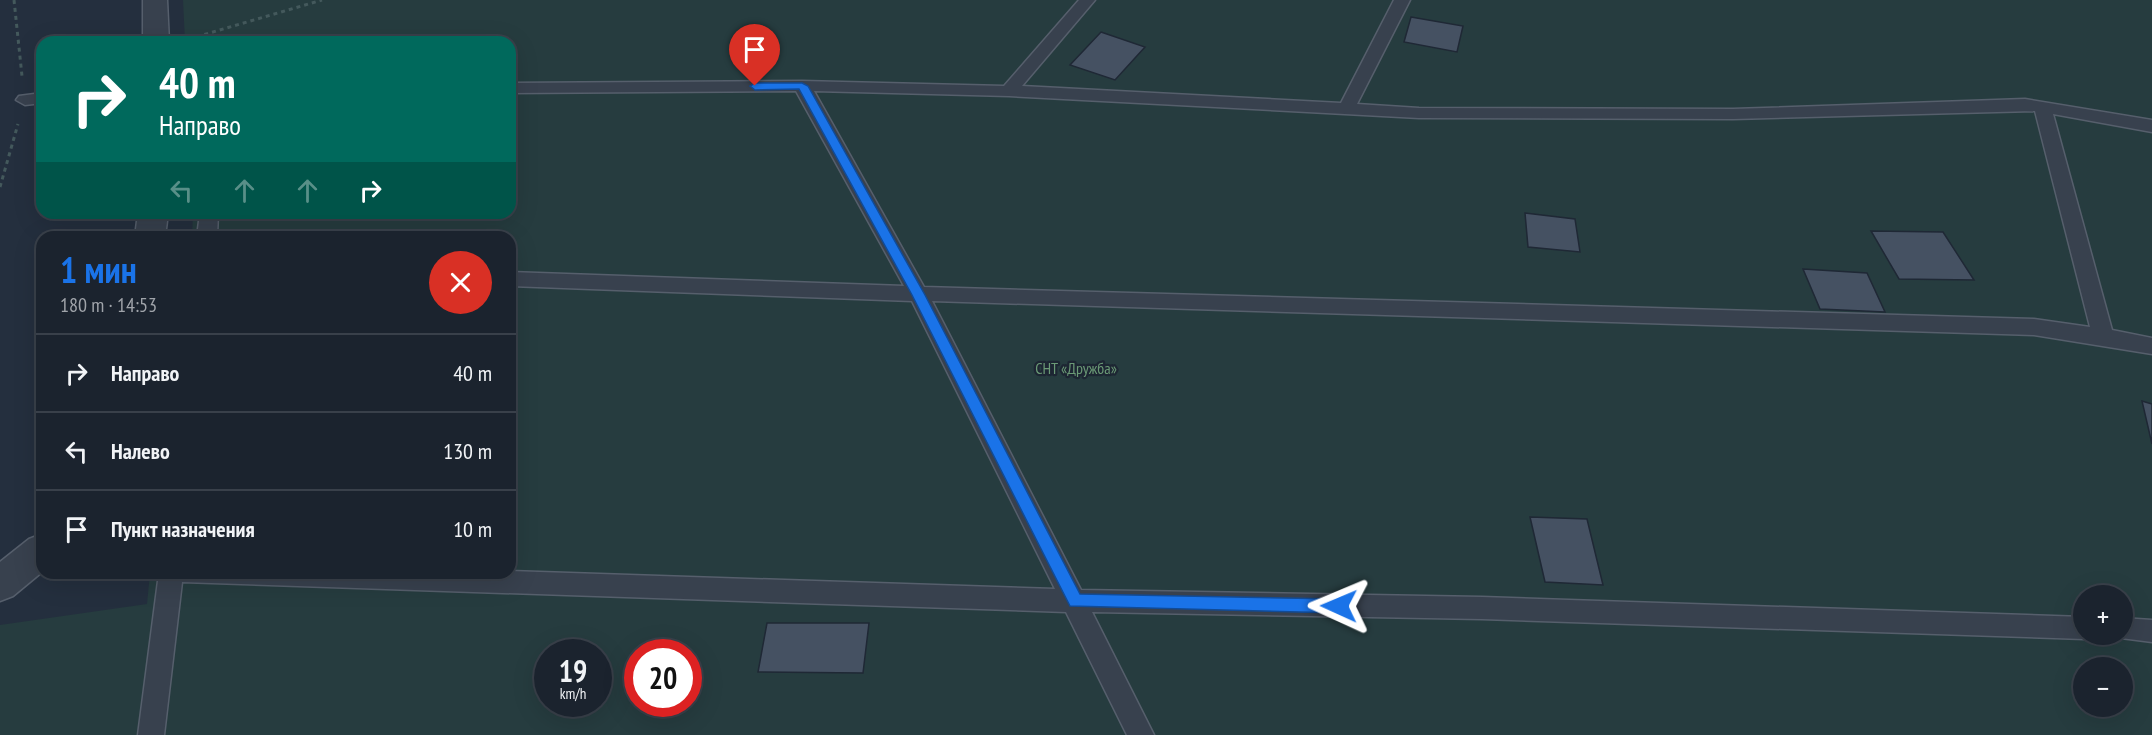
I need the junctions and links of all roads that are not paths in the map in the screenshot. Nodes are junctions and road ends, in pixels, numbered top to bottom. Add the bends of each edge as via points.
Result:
1 (155, 0) edge
2 (1088, 0) edge
3 (1402, 0) edge
4 (156, 36) edge
5 (802, 86) junction
6 (516, 88) edge
7 (1009, 91) junction
8 (2042, 106) junction
9 (1347, 108) junction
10 (2152, 126) edge
11 (516, 279) edge
12 (919, 295) junction
13 (2103, 336) junction
14 (2152, 346) edge
15 (170, 579) edge
16 (434, 579) edge
17 (1076, 601) junction
18 (2073, 628) edge
19 (2133, 630) edge
20 (2152, 631) edge
21 (151, 735) edge
22 (1141, 735) edge

1 - 4 street
2 - 7 lane
3 - 9 lane
5 - 6 lane
5 - 7 lane
5 - 12 lane
7 - 9 lane
8 - 9 lane via 1733,114 1419,113
8 - 10 lane
8 - 13 lane
11 - 12 lane
12 - 13 lane via 2022,327
12 - 17 lane
13 - 14 lane
15 - 21 lane
16 - 17 lane
17 - 18 lane via 1494,609
17 - 22 lane
19 - 20 lane

